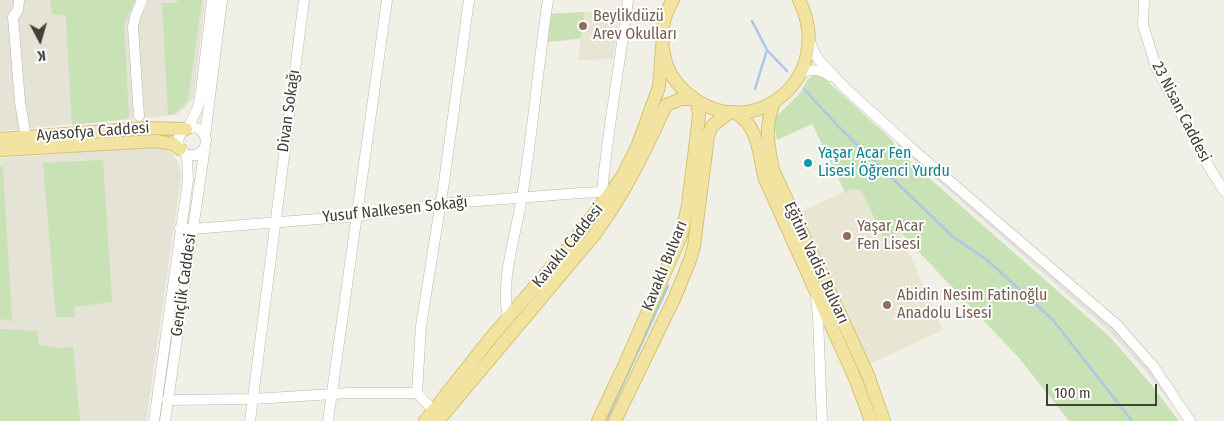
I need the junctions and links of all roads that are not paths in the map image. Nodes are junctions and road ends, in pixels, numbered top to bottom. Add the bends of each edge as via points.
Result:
1 (19, 0) edge
2 (142, 0) edge
3 (212, 0) edge
4 (222, 0) edge
5 (304, 0) edge
6 (387, 0) edge
7 (469, 0) edge
8 (548, 0) edge
9 (628, 0) edge
10 (673, 0) edge
11 (798, 0) edge
12 (1144, 0) edge
13 (810, 39) junction
14 (662, 47) junction
15 (800, 74) junction
16 (845, 88) junction
17 (695, 100) junction
18 (774, 102) junction
19 (732, 112) junction
20 (139, 116) dead end
21 (187, 129) junction
22 (205, 136) junction
23 (0, 139) edge
24 (27, 142) junction
25 (204, 149) junction
26 (0, 150) edge
27 (183, 152) junction
28 (1224, 191) edge
29 (606, 193) junction
30 (522, 198) junction
31 (440, 204) junction
32 (356, 216) junction
33 (274, 222) junction
34 (180, 228) junction
35 (192, 229) junction
36 (815, 293) junction
37 (508, 318) junction
38 (417, 393) junction
39 (332, 394) junction
40 (252, 399) junction
41 (167, 400) junction
42 (436, 416) edge
43 (154, 421) edge
44 (165, 421) edge
45 (250, 421) edge
46 (328, 421) edge
47 (425, 421) edge
48 (598, 421) edge
49 (615, 421) edge
50 (822, 421) edge
51 (872, 421) edge
52 (884, 421) edge
53 (1190, 421) edge

1 - 24 street via 13,17 20,102
2 - 20 street via 134,27
3 - 21 street via 201,92 198,107
4 - 22 street
5 - 33 street, Divan Sokağı
6 - 32 street
7 - 31 street
8 - 30 street
9 - 29 street via 611,116
10 - 14 main road, Kavaklı Caddesi via 665,17
11 - 13 main road via 807,20
12 - 28 street, 23 Nisan Caddesi via 1143,25 1156,67
13 - 15 main road
13 - 16 street via 814,54
14 - 17 main road via 668,69
14 - 29 main road, Kavaklı Caddesi via 659,87 637,147 622,177
15 - 16 street via 819,70
15 - 18 main road
16 - 53 street via 1117,325 1154,367
17 - 19 main road via 717,110
17 - 42 main road, Kavaklı Caddesi via 681,99 666,105 638,167 611,212 584,248
17 - 48 main road, Kavaklı Bulvarı via 698,125 681,236
18 - 19 main road
18 - 52 main road, Eğitim Vadisi Bulvarı via 767,126 774,170 868,375
19 - 36 main road, Eğitim Vadisi Bulvarı via 752,126 765,179
19 - 49 main road, Kavaklı Bulvarı via 712,126 708,136 690,260
21 - 22 street via 199,129
21 - 24 main road, Ayasofya Caddesi via 144,128
21 - 27 street via 179,136 178,144
22 - 25 street
23 - 24 main road, Ayasofya Caddesi
24 - 26 main road, Ayasofya Caddesi
24 - 27 main road, Ayasofya Caddesi via 156,141 173,144
25 - 27 street via 197,155
25 - 35 street, Gençlik Caddesi
27 - 34 street, Gençlik Caddesi via 188,180
29 - 30 street, Yusuf Nalkesen Sokağı
29 - 37 main road, Kavaklı Caddesi via 573,242
30 - 31 street, Yusuf Nalkesen Sokağı
30 - 37 street via 512,239
31 - 32 street, Yusuf Nalkesen Sokağı
31 - 38 street via 421,326
32 - 33 street, Yusuf Nalkesen Sokağı
32 - 39 street
33 - 35 street, Yusuf Nalkesen Sokağı
33 - 40 street, Divan Sokağı via 274,244
34 - 35 street, Yusuf Nalkesen Sokağı
34 - 43 street, Gençlik Caddesi
35 - 41 street, Gençlik Caddesi
36 - 50 street
36 - 51 main road, Eğitim Vadisi Bulvarı
37 - 42 main road, Kavaklı Caddesi
38 - 39 street
38 - 42 street
39 - 40 street
39 - 46 street
40 - 41 street
40 - 45 street, Divan Sokağı
41 - 44 street, Gençlik Caddesi
42 - 47 main road, Kavaklı Caddesi

